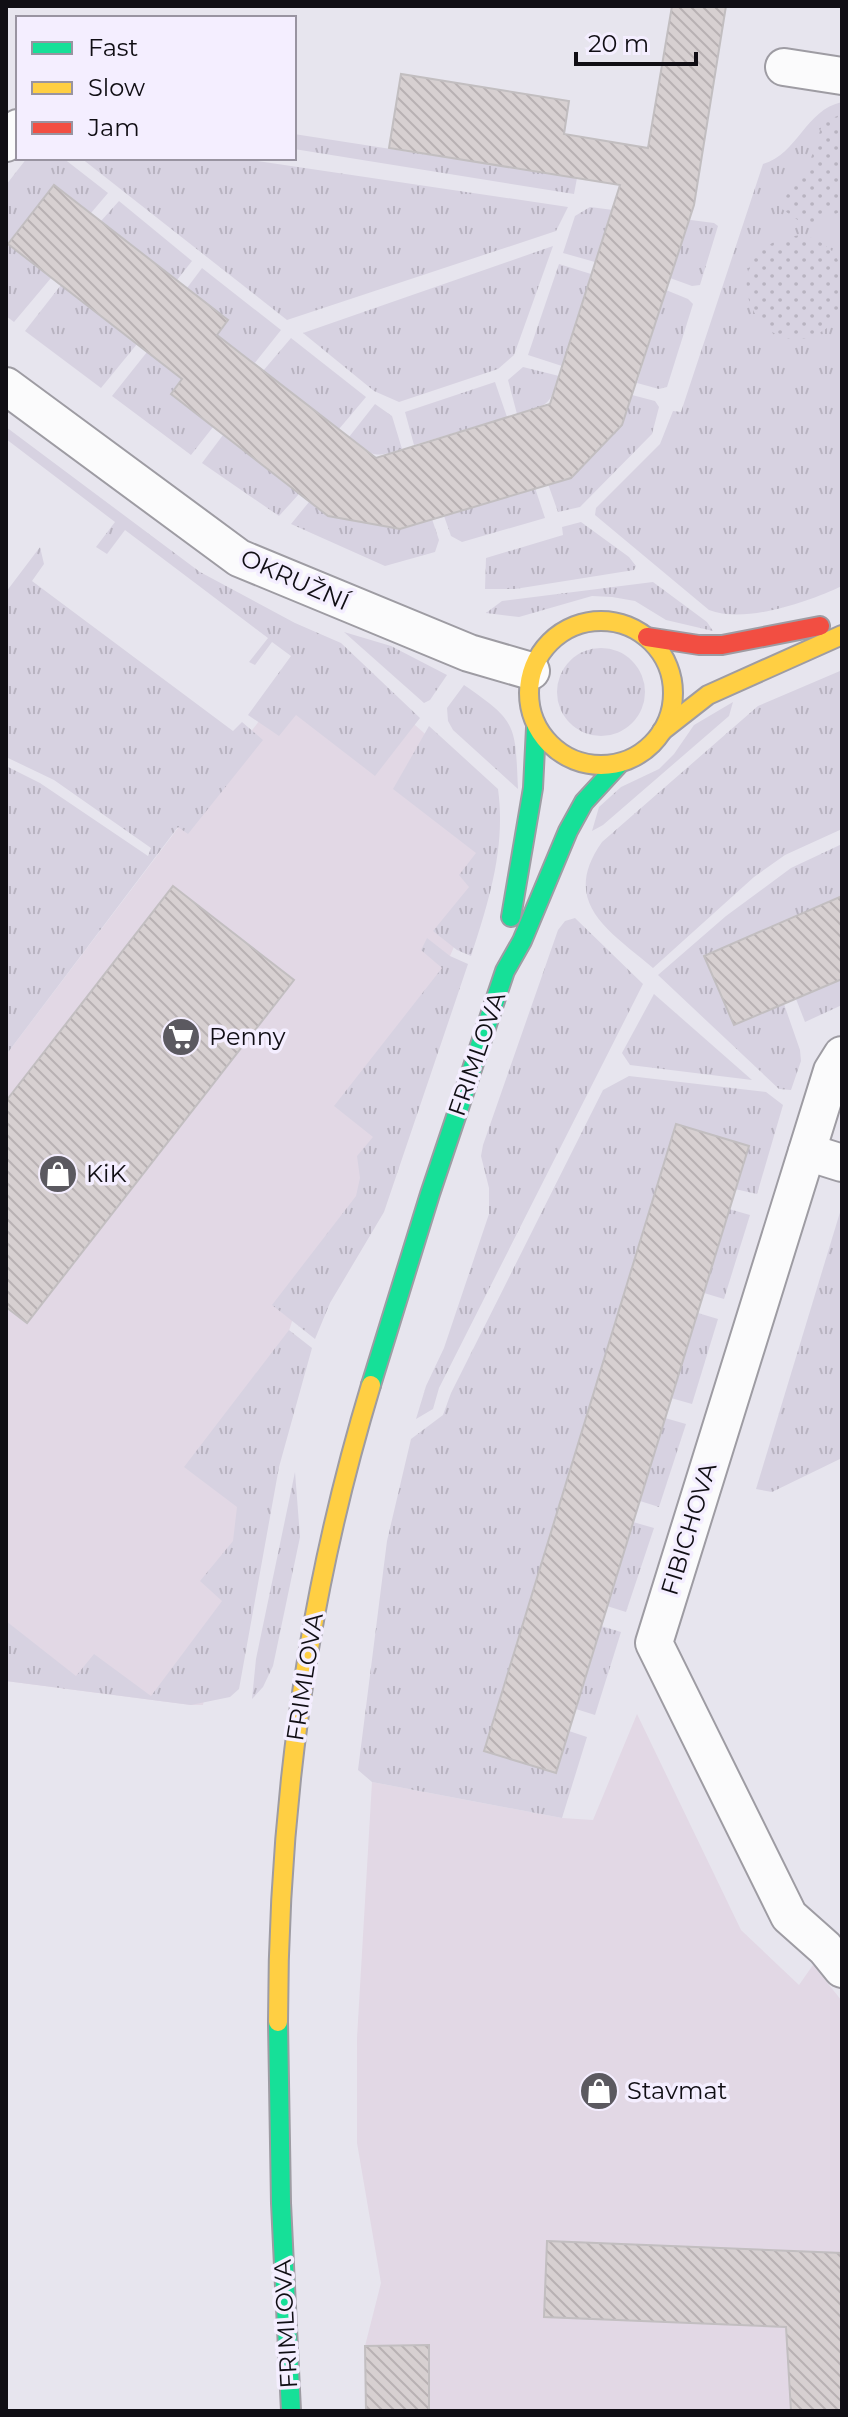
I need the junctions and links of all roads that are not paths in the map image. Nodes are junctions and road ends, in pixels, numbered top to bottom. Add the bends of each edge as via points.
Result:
1 (784, 67) dead end
2 (842, 76) edge
3 (6, 386) edge
4 (842, 622) edge
5 (842, 635) edge
6 (647, 637) junction
7 (531, 671) junction
8 (536, 728) junction
9 (662, 731) junction
10 (619, 764) junction
11 (505, 971) junction
12 (842, 1055) edge
13 (807, 1152) junction
14 (842, 1163) edge
15 (842, 1969) edge
16 (291, 2411) edge

1 - 2 street
3 - 7 street, OKRUŽNÍ via 239,558 469,653
4 - 6 main road via 722,645
5 - 9 main road via 708,695
6 - 7 main road via 626,625 579,623 558,634
6 - 9 main road via 672,675 674,698
7 - 8 main road via 529,710
8 - 10 main road via 571,760
8 - 11 main road, FRIMLOVA via 531,800
9 - 10 main road via 640,755
10 - 11 main road, FRIMLOVA via 584,802 568,831
11 - 16 main road, FRIMLOVA via 356,1433 321,1575 304,1672 287,1816 278,1969 278,2174
12 - 13 street, FIBICHOVA
13 - 14 street
13 - 15 street, FIBICHOVA via 654,1643 789,1916

